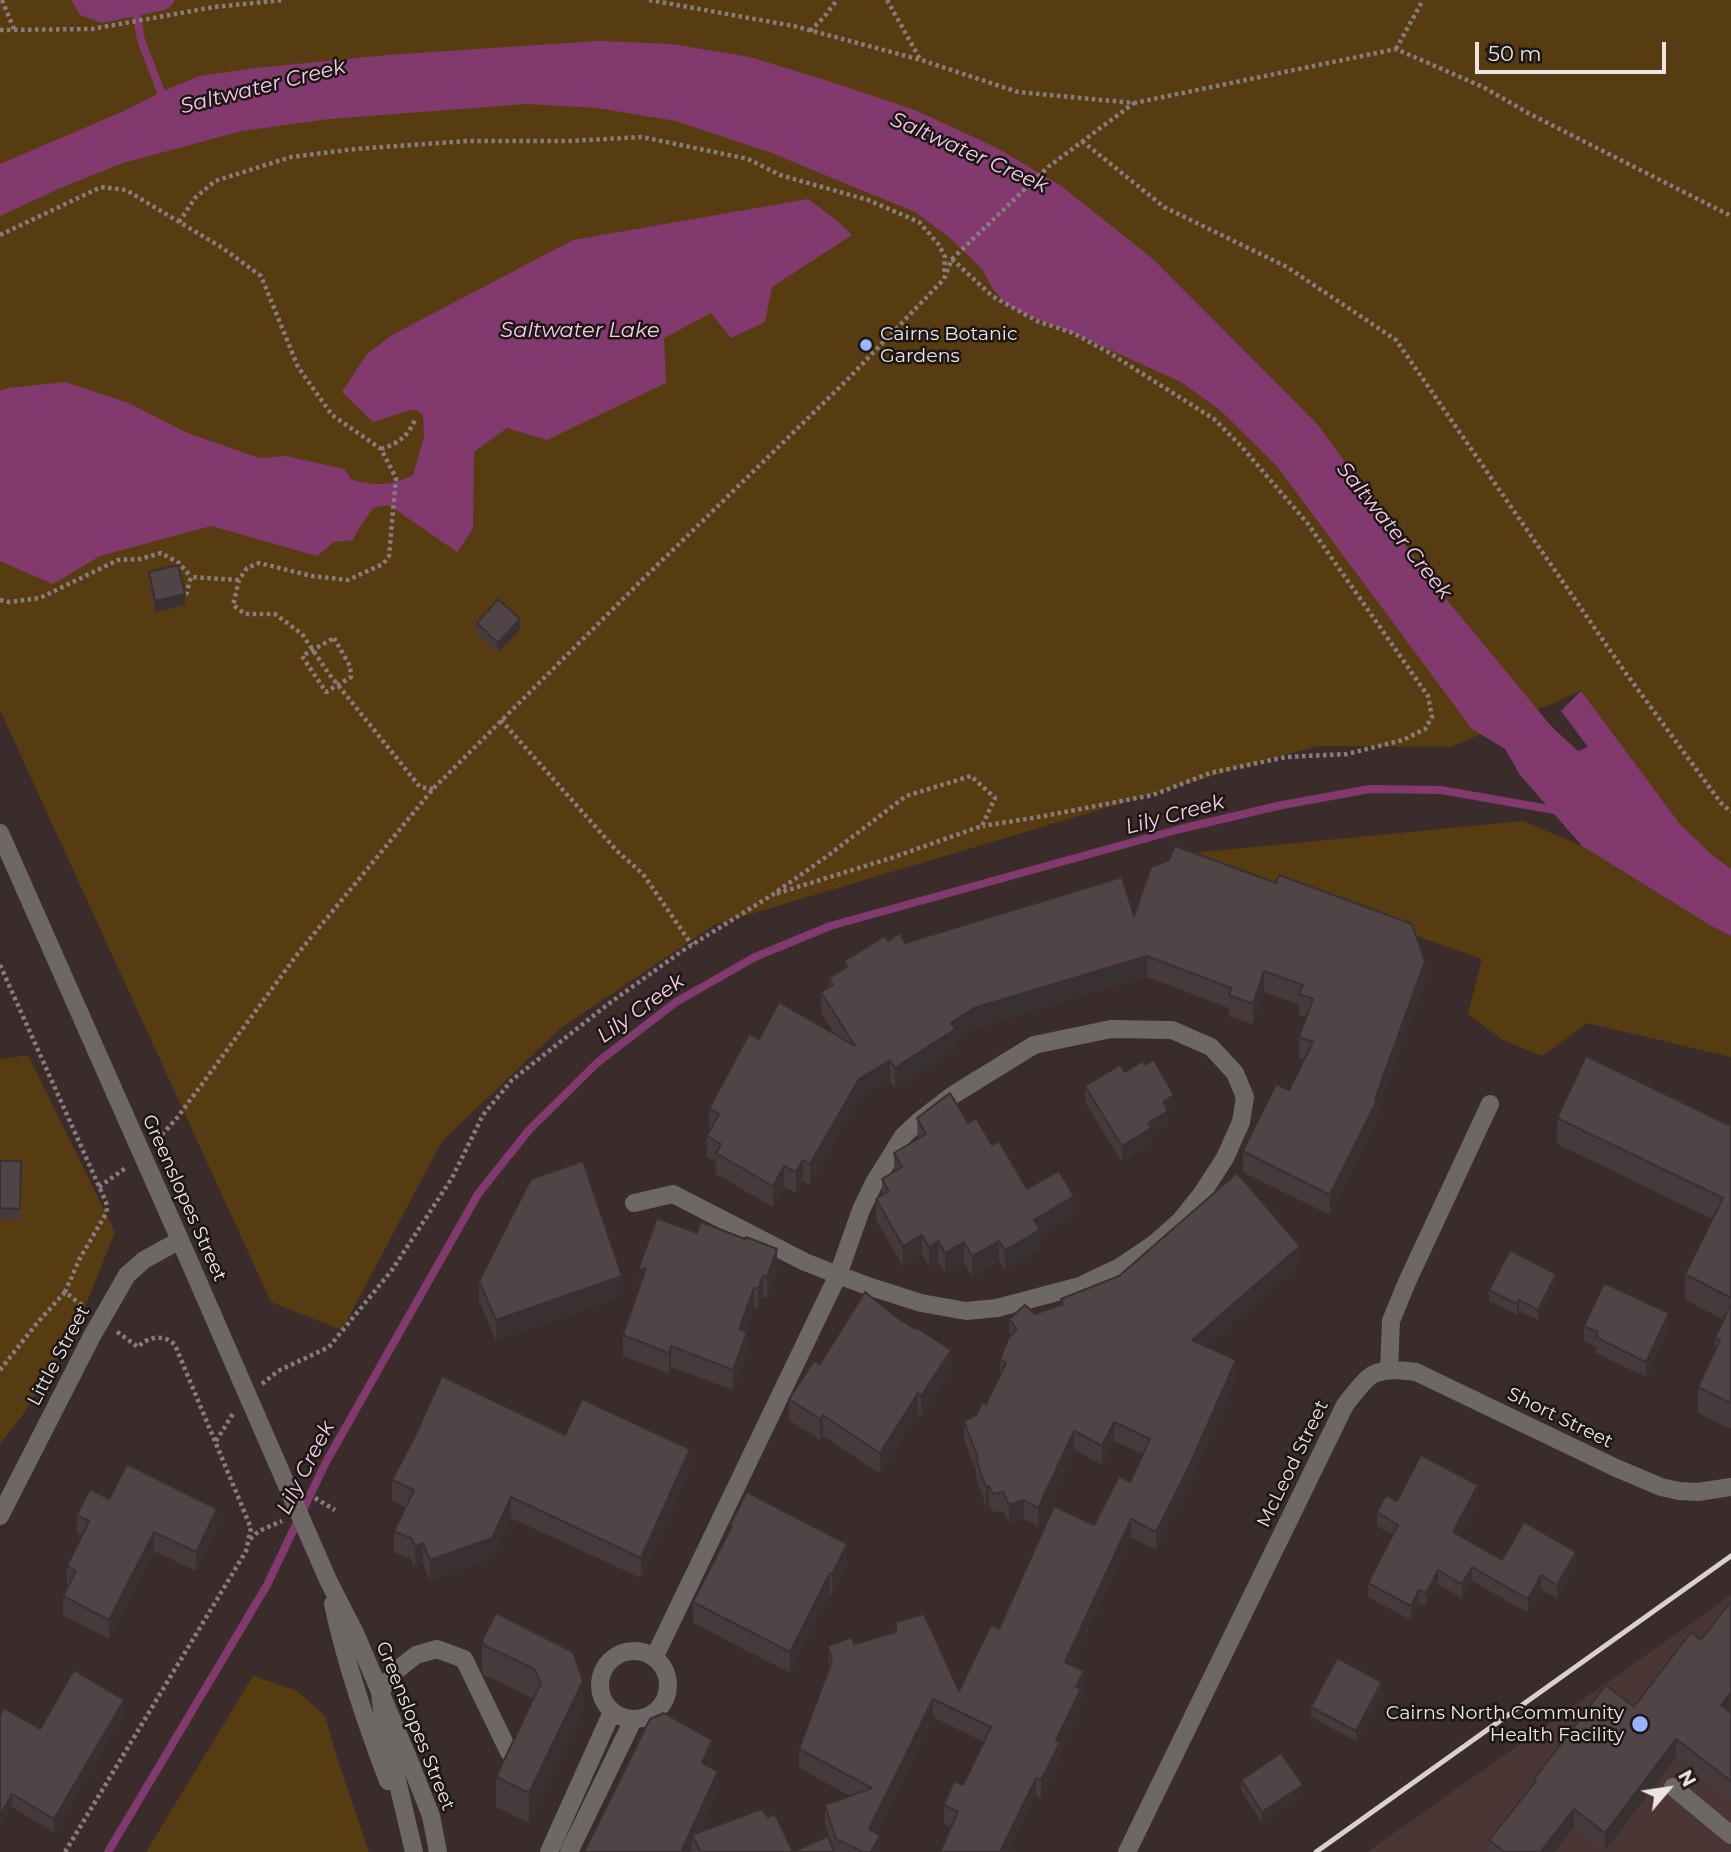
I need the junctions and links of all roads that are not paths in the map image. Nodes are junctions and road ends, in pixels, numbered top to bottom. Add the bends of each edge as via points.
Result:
1 (0, 833) edge
2 (1490, 1104) dead end
3 (634, 1203) dead end
4 (180, 1240) junction
5 (838, 1275) junction
6 (1389, 1370) junction
7 (1724, 1489) edge
8 (0, 1516) edge
9 (328, 1580) junction
10 (654, 1658) junction
11 (380, 1692) junction
12 (612, 1712) junction
13 (633, 1720) junction
14 (509, 1752) edge
15 (1673, 1787) dead end
16 (1730, 1834) edge
17 (414, 1852) edge
18 (438, 1852) edge
19 (549, 1852) edge
20 (569, 1852) edge
21 (1127, 1852) edge

1 - 4 street, Greenslopes Street
2 - 6 street via 1391,1321
3 - 5 street via 673,1194
4 - 8 street, Little Street via 127,1275
4 - 9 street, Greenslopes Street
5 - 5 street via 921,1303 966,1311 997,1308 1080,1286 1120,1267 1180,1221 1225,1158 1241,1122 1245,1097 1235,1073 1211,1047 1172,1030 1111,1029 1034,1045 953,1095 903,1136 860,1210
5 - 10 street
6 - 7 street, Short Street via 1416,1372 1661,1487
6 - 21 street, McLeod Street via 1372,1375 1345,1405
9 - 11 street, Greenslopes Street
9 - 17 street, Greenslopes Street via 342,1647
10 - 12 street via 632,1651 621,1653 603,1669 600,1692
10 - 13 street via 666,1676 666,1697 653,1714
11 - 14 street via 416,1655 437,1649 464,1659
11 - 17 street
11 - 18 street, Greenslopes Street via 431,1816
12 - 13 street
12 - 19 street
13 - 20 street
15 - 16 street

